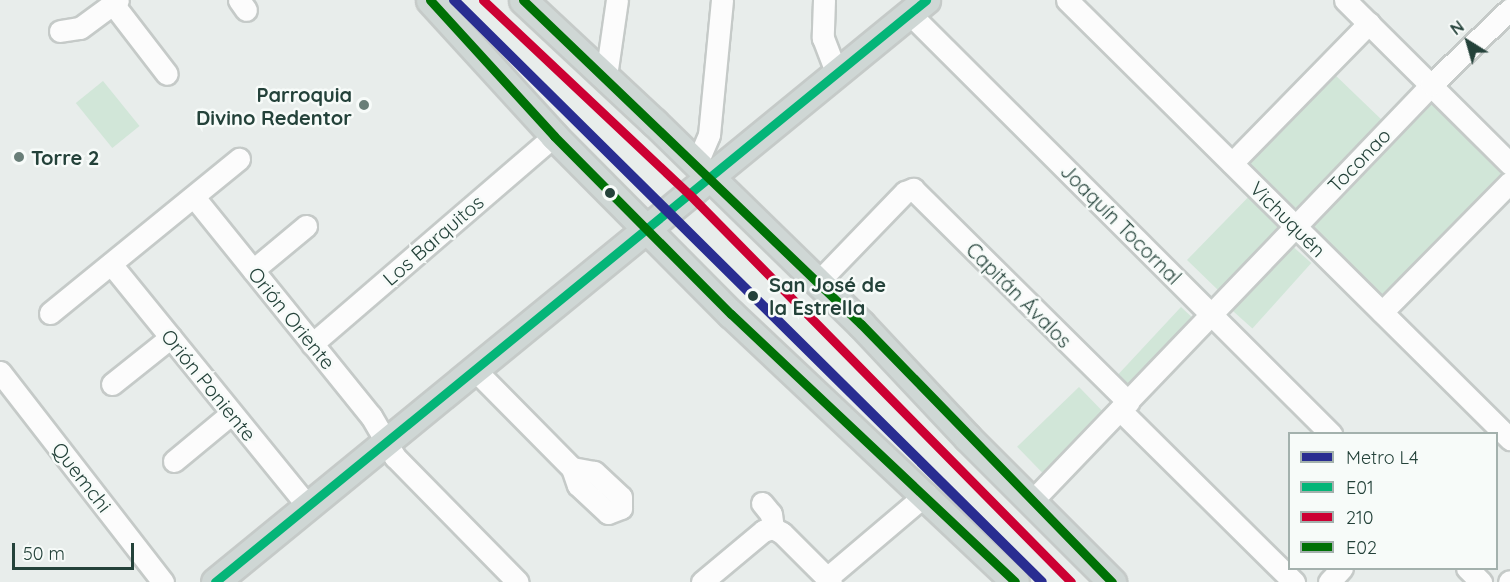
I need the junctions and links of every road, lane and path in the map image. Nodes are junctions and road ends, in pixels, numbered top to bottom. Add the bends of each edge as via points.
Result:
1 (430, 0) edge
2 (523, 0) edge
3 (617, 0) edge
4 (722, 0) edge
5 (824, 0) edge
6 (1067, 0) edge
7 (1346, 0) edge
8 (116, 2) edge
9 (918, 7) edge
10 (1510, 9) edge
11 (1369, 23) junction
12 (60, 31) dead end
13 (167, 74) dead end
14 (837, 75) junction
15 (606, 76) junction
16 (1431, 85) junction
17 (554, 136) junction
18 (239, 159) dead end
19 (1232, 163) junction
20 (1510, 164) edge
21 (705, 171) junction
22 (1510, 182) edge
23 (194, 197) junction
24 (306, 226) dead end
25 (1296, 227) junction
26 (645, 228) junction
27 (111, 264) junction
28 (253, 270) junction
29 (818, 282) junction
30 (1382, 312) junction
31 (50, 313) dead end
32 (1212, 315) junction
33 (171, 337) junction
34 (312, 344) junction
35 (474, 369) junction
36 (0, 372) edge
37 (112, 384) dead end
38 (1124, 406) junction
39 (232, 413) junction
40 (1329, 432) edge
41 (1510, 439) edge
42 (386, 441) junction
43 (174, 461) dead end
44 (572, 468) dead end
45 (926, 494) junction
46 (1031, 502) junction
47 (762, 503) dead end
48 (308, 506) junction
49 (773, 528) junction
50 (1340, 570) edge
51 (1469, 570) edge
52 (829, 580) edge
53 (163, 582) edge
54 (215, 582) edge
55 (518, 582) edge
56 (702, 582) edge
57 (1016, 582) edge
58 (1112, 582) edge
59 (1294, 582) edge
60 (1329, 582) edge
61 (1481, 582) edge

1 - 17 main road
2 - 15 main road
3 - 15 street
4 - 21 street
5 - 14 street via 824,38
6 - 19 street, Vichuquén
7 - 11 street
8 - 12 street via 80,28
8 - 13 street
9 - 14 main road
9 - 32 street, Joaquín Tocornal
10 - 16 street, Toconao
11 - 16 street
11 - 19 street
14 - 21 main road
15 - 21 main road
16 - 20 street
16 - 25 street, Toconao
17 - 26 main road
17 - 34 street, Los Barquitos
18 - 23 street
19 - 25 street, Vichuquén
21 - 26 main road
21 - 29 main road
22 - 30 street
23 - 27 street
23 - 28 street, Orión Oriente
24 - 28 street
25 - 30 street, Vichuquén
25 - 32 street, Toconao
26 - 35 main road
26 - 45 main road via 814,395
27 - 31 street
27 - 33 street, Orión Poniente
28 - 34 street, Orión Oriente
29 - 38 street, Capitán Ávalos via 910,189
29 - 46 main road
30 - 41 street, Vichuquén
32 - 38 street, Toconao
32 - 40 street, Joaquín Tocornal
33 - 37 street
33 - 39 street, Orión Poniente
34 - 42 street, Orión Oriente via 371,416
35 - 42 main road
35 - 44 street
36 - 53 street, Quemchi
38 - 46 street, Toconao
38 - 59 street, Capitán Ávalos
39 - 43 street
39 - 48 street, Orión Poniente
42 - 48 main road
42 - 55 street, Orión Oriente via 395,457
45 - 52 street
45 - 57 main road
46 - 58 main road
47 - 49 street via 771,514
48 - 54 main road
49 - 52 street
49 - 56 street via 763,531
50 - 60 street
51 - 61 street

